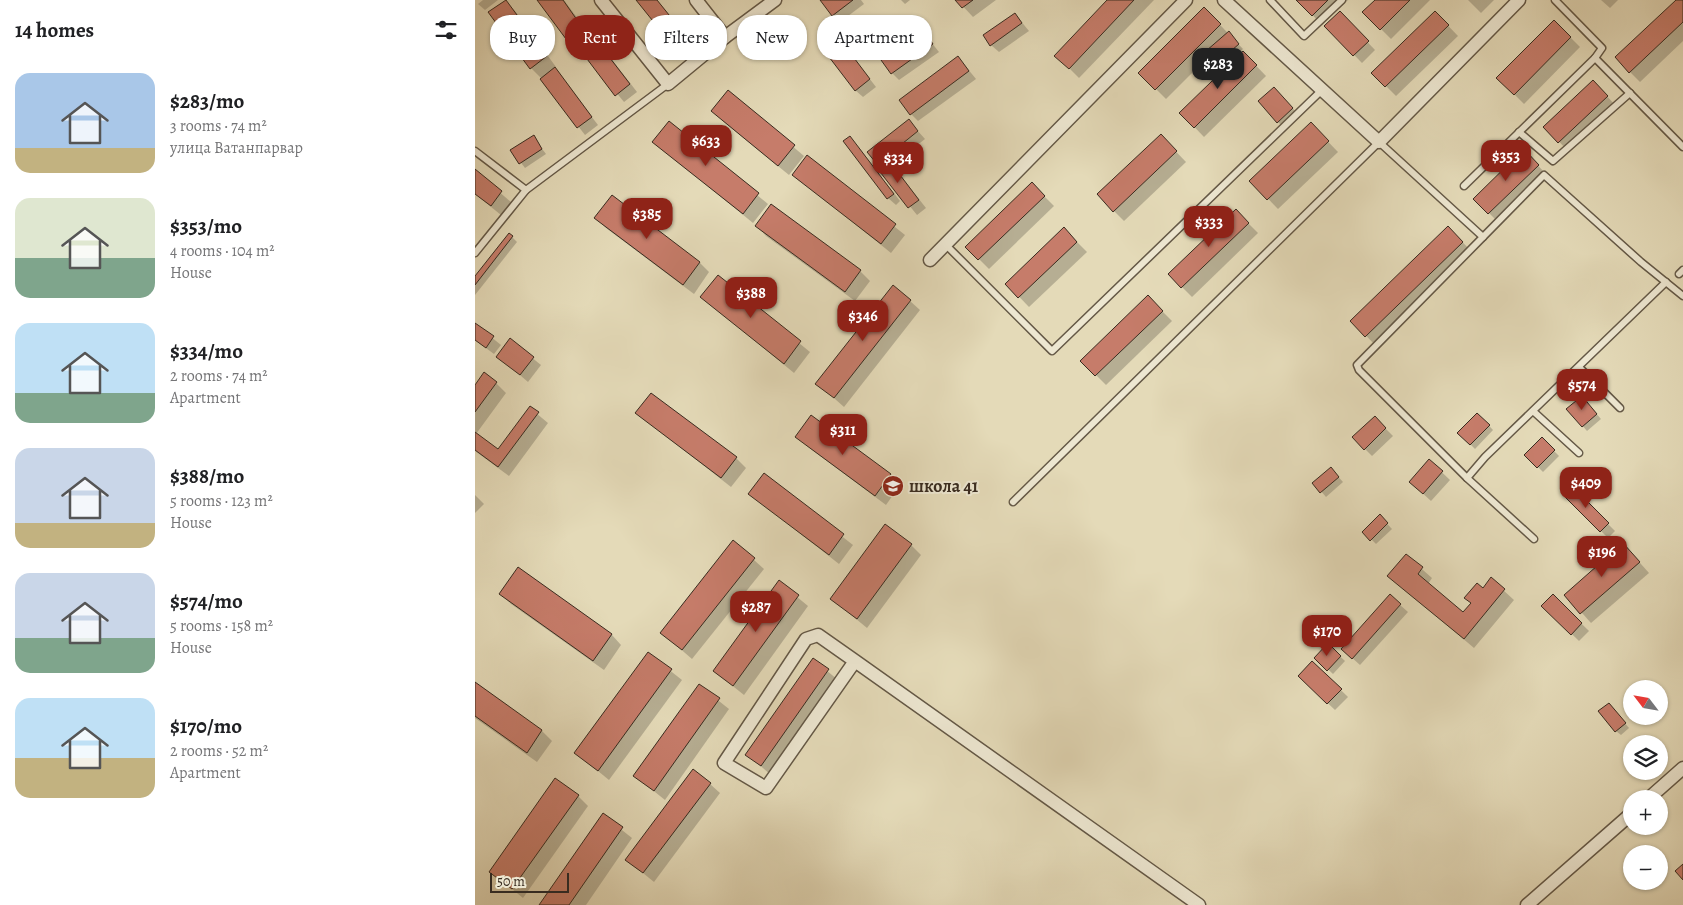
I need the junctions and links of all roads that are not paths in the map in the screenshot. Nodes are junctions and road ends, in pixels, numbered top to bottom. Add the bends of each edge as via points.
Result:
1 (601, 0) edge
2 (696, 0) edge
3 (775, 0) edge
4 (1186, 0) edge
5 (1224, 0) edge
6 (1270, 0) edge
7 (1342, 0) edge
8 (1519, 0) edge
9 (1555, 0) edge
10 (708, 15) edge
11 (727, 35) edge
12 (1595, 58) junction
13 (697, 60) edge
14 (669, 84) junction
15 (1323, 89) junction
16 (1630, 93) junction
17 (1519, 132) junction
18 (1379, 142) junction
19 (1683, 147) edge
20 (475, 151) edge
21 (1464, 186) dead end
22 (526, 190) junction
23 (1483, 237) junction
24 (945, 244) junction
25 (475, 254) edge
26 (930, 260) dead end
27 (1666, 282) junction
28 (1683, 296) edge
29 (1579, 367) junction
30 (1620, 408) dead end
31 (1533, 411) junction
32 (1579, 453) dead end
33 (1467, 478) junction
34 (1013, 502) dead end
35 (1534, 539) dead end
36 (855, 661) junction
37 (1683, 768) edge
38 (1658, 790) edge
39 (1623, 821) edge
40 (1199, 905) edge
41 (1527, 905) edge

1 - 14 street
2 - 10 street
3 - 11 street
4 - 24 street
5 - 15 street
6 - 7 lane via 1304,36
8 - 18 street
9 - 12 lane via 1602,48
12 - 16 lane
12 - 17 lane
13 - 14 street
14 - 22 lane
15 - 18 street
15 - 24 lane via 1052,352
16 - 17 lane via 1553,161
16 - 19 lane
17 - 21 lane
18 - 23 lane
18 - 34 lane
20 - 22 lane
22 - 25 lane
23 - 27 lane via 1545,175
23 - 33 lane via 1357,365
24 - 26 street
27 - 28 lane
27 - 29 lane
29 - 30 lane
29 - 31 lane
31 - 32 lane
31 - 33 lane
33 - 35 lane
36 - 36 street via 818,635 806,639 725,763 766,788
36 - 40 street
37 - 38 street
39 - 41 street

